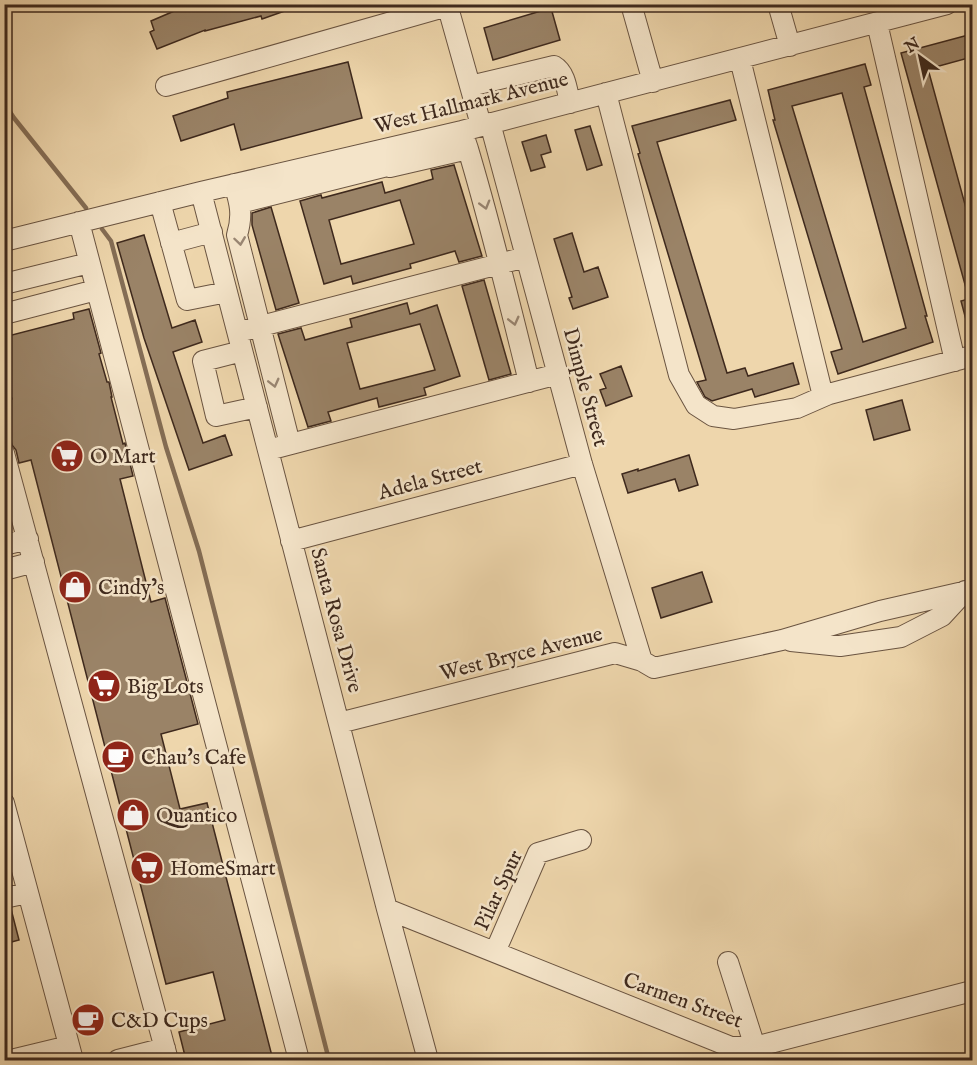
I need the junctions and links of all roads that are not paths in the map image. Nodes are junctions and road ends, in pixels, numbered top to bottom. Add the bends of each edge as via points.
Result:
1 (632, 4) edge
2 (778, 4) edge
3 (946, 4) edge
4 (447, 5) edge
5 (877, 23) junction
6 (790, 46) junction
7 (740, 59) junction
8 (653, 81) junction
9 (166, 86) dead end
10 (470, 86) junction
11 (606, 93) junction
12 (570, 103) junction
13 (475, 132) junction
14 (201, 192) junction
15 (237, 193) junction
16 (160, 202) junction
17 (79, 222) junction
18 (212, 232) junction
19 (4, 241) edge
20 (171, 243) junction
21 (526, 257) junction
22 (89, 263) junction
23 (500, 264) junction
24 (4, 284) edge
25 (96, 290) junction
26 (227, 292) junction
27 (4, 314) edge
28 (260, 326) junction
29 (238, 332) junction
30 (242, 351) junction
31 (964, 359) edge
32 (558, 374) junction
33 (529, 382) junction
34 (823, 396) junction
35 (257, 407) junction
36 (290, 444) junction
37 (268, 450) junction
38 (4, 453) edge
39 (582, 464) junction
40 (28, 540) junction
41 (291, 541) junction
42 (4, 545) edge
43 (34, 562) junction
44 (4, 570) edge
45 (969, 590) edge
46 (783, 640) junction
47 (642, 661) junction
48 (339, 723) junction
49 (4, 803) edge
50 (581, 840) dead end
51 (28, 893) junction
52 (4, 898) edge
53 (387, 909) junction
54 (495, 952) junction
55 (728, 962) dead end
56 (972, 991) edge
57 (755, 1047) junction
58 (71, 1053) edge
59 (166, 1054) edge
60 (12, 1060) edge
61 (118, 1060) edge
62 (299, 1060) edge
63 (428, 1060) edge

1 - 8 street
2 - 6 street
3 - 5 street, West Hallmark Avenue
4 - 9 street
4 - 10 street, Dimple Street
5 - 6 street, West Hallmark Avenue
5 - 31 street
6 - 7 street, West Hallmark Avenue
7 - 8 street, West Hallmark Avenue
7 - 34 street
8 - 11 street, West Hallmark Avenue
10 - 12 street via 554,66 563,76
10 - 13 street, Dimple Street
11 - 12 street, West Hallmark Avenue
11 - 34 street via 679,375 696,405 713,416 734,419 797,408
12 - 13 street, West Hallmark Avenue
13 - 15 street, West Hallmark Avenue
13 - 21 street, Dimple Street
13 -> 23 street
14 - 15 street, West Hallmark Avenue
14 - 16 street, West Hallmark Avenue
14 - 18 street, Santa Rosa Drive
15 -> 28 street via 241,209 237,235
16 - 17 street, West Hallmark Avenue
16 - 20 street
17 - 19 street, West Hallmark Avenue
17 - 22 street
18 - 20 street
18 - 26 street, Santa Rosa Drive
20 - 26 street via 187,300
21 - 23 street
21 - 32 street, Dimple Street
22 - 24 street
22 - 25 street
23 - 28 street
23 -> 33 street
25 - 27 street
25 - 62 street
26 - 29 street, Santa Rosa Drive
28 - 29 street
28 -> 36 street
29 - 30 street, Santa Rosa Drive
30 - 35 street, Santa Rosa Drive
30 - 35 street via 203,362 216,416
31 - 34 street
32 - 33 street
32 - 39 street, Dimple Street
33 - 36 street
35 - 37 street, Santa Rosa Drive
36 - 37 street
37 - 41 street, Santa Rosa Drive
38 - 40 street
39 - 41 street, Adela Street
39 - 47 street, Dimple Street
40 - 42 street
40 - 43 street
41 - 48 street, Santa Rosa Drive
43 - 44 street
43 - 59 street
45 - 46 street, West Bryce Avenue
45 - 46 street, West Bryce Avenue via 942,616 901,637 840,646
46 - 47 street, West Bryce Avenue via 654,668
47 - 48 street, West Bryce Avenue via 615,653
48 - 53 street, Santa Rosa Drive
49 - 51 street
50 - 54 street, Pilar Spur via 538,853
51 - 52 street
51 - 58 street
53 - 54 street, Carmen Street
53 - 63 street, Santa Rosa Drive
54 - 57 street, Carmen Street via 731,1047
55 - 57 street
56 - 57 street, Carmen Street
58 - 60 street
59 - 61 street

